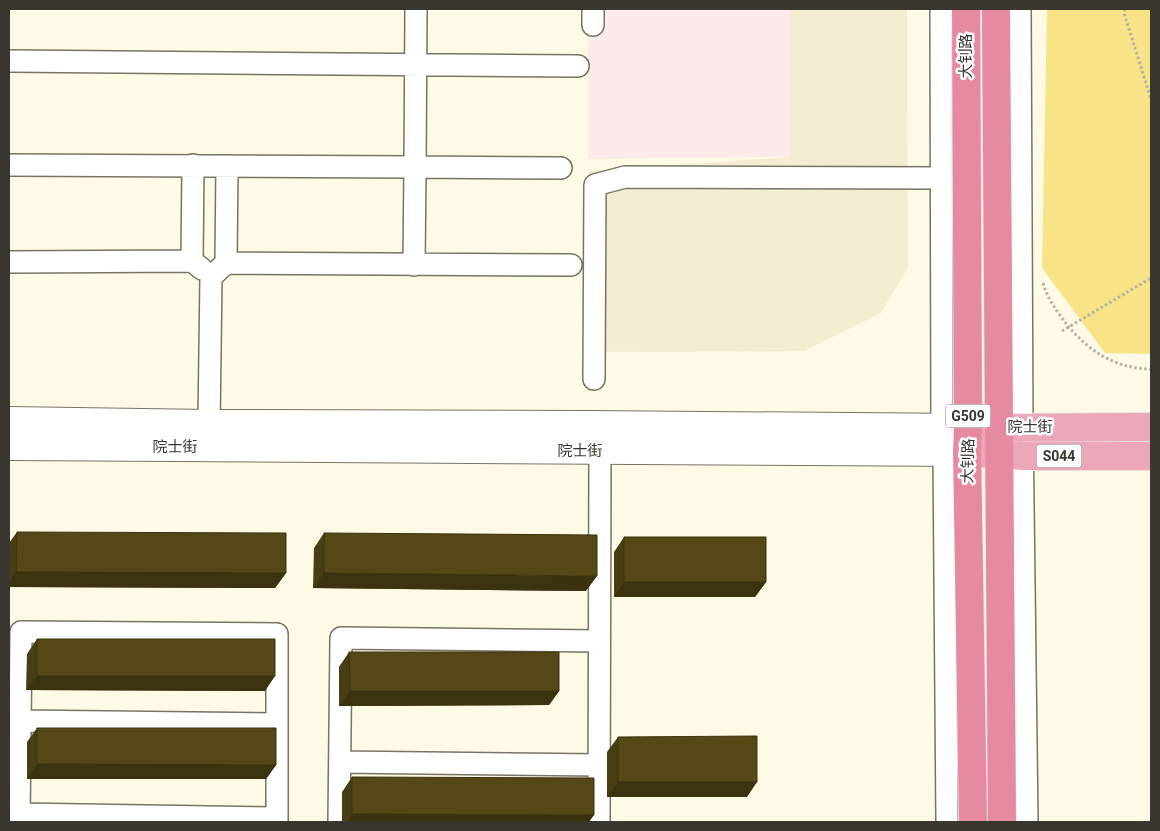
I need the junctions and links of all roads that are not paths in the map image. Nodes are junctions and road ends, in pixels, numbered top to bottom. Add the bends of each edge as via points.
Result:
1 (416, 9) edge
2 (941, 9) edge
3 (966, 9) edge
4 (996, 9) edge
5 (1020, 9) edge
6 (9, 61) edge
7 (415, 66) junction
8 (578, 66) dead end
9 (9, 165) edge
10 (193, 165) junction
11 (227, 166) junction
12 (415, 167) junction
13 (561, 168) dead end
14 (942, 178) junction
15 (192, 261) junction
16 (9, 262) edge
17 (414, 265) junction
18 (570, 265) dead end
19 (219, 270) junction
20 (594, 378) dead end
21 (9, 421) edge
22 (209, 424) junction
23 (1010, 427) junction
24 (1151, 427) edge
25 (955, 440) junction
26 (9, 446) edge
27 (600, 451) junction
28 (1011, 455) junction
29 (1151, 456) edge
30 (599, 641) junction
31 (20, 721) junction
32 (277, 724) junction
33 (340, 762) junction
34 (599, 765) junction
35 (19, 818) edge
36 (277, 820) edge
37 (340, 822) edge
38 (599, 822) edge
39 (947, 822) edge
40 (973, 822) edge
41 (1002, 822) edge
42 (1027, 822) edge

1 - 7 street
2 - 14 street
3 - 25 highway, 大钊路 / G509
4 - 23 highway, 大钊路 / G509
5 - 23 street
6 - 7 street
7 - 8 street
7 - 12 street
9 - 10 street
10 - 11 street
10 - 15 street
11 - 12 street
11 - 19 street
12 - 13 street
12 - 17 street
14 - 20 street via 625,177 596,185
14 - 25 street
15 - 16 street
15 - 19 street
17 - 18 street
17 - 19 street
19 - 22 street
21 - 22 main road, 院士街
22 - 25 main road, 院士街
23 - 24 main road, 院士街 / S044
23 - 25 main road, 院士街 / S044
23 - 28 highway, 大钊路 / G509
25 - 27 main road, 院士街
25 - 28 main road, 院士街 / S044
25 - 39 street
25 - 40 highway, 大钊路 / G509
26 - 27 main road, 院士街
27 - 30 street
28 - 29 main road, 院士街 / S044
28 - 41 highway, 大钊路 / G509
28 - 42 street
30 - 33 street via 341,638
30 - 34 street
31 - 32 street
31 - 32 street via 21,632 277,634
31 - 35 street
32 - 36 street
33 - 34 street
33 - 37 street
34 - 38 street
35 - 36 street

